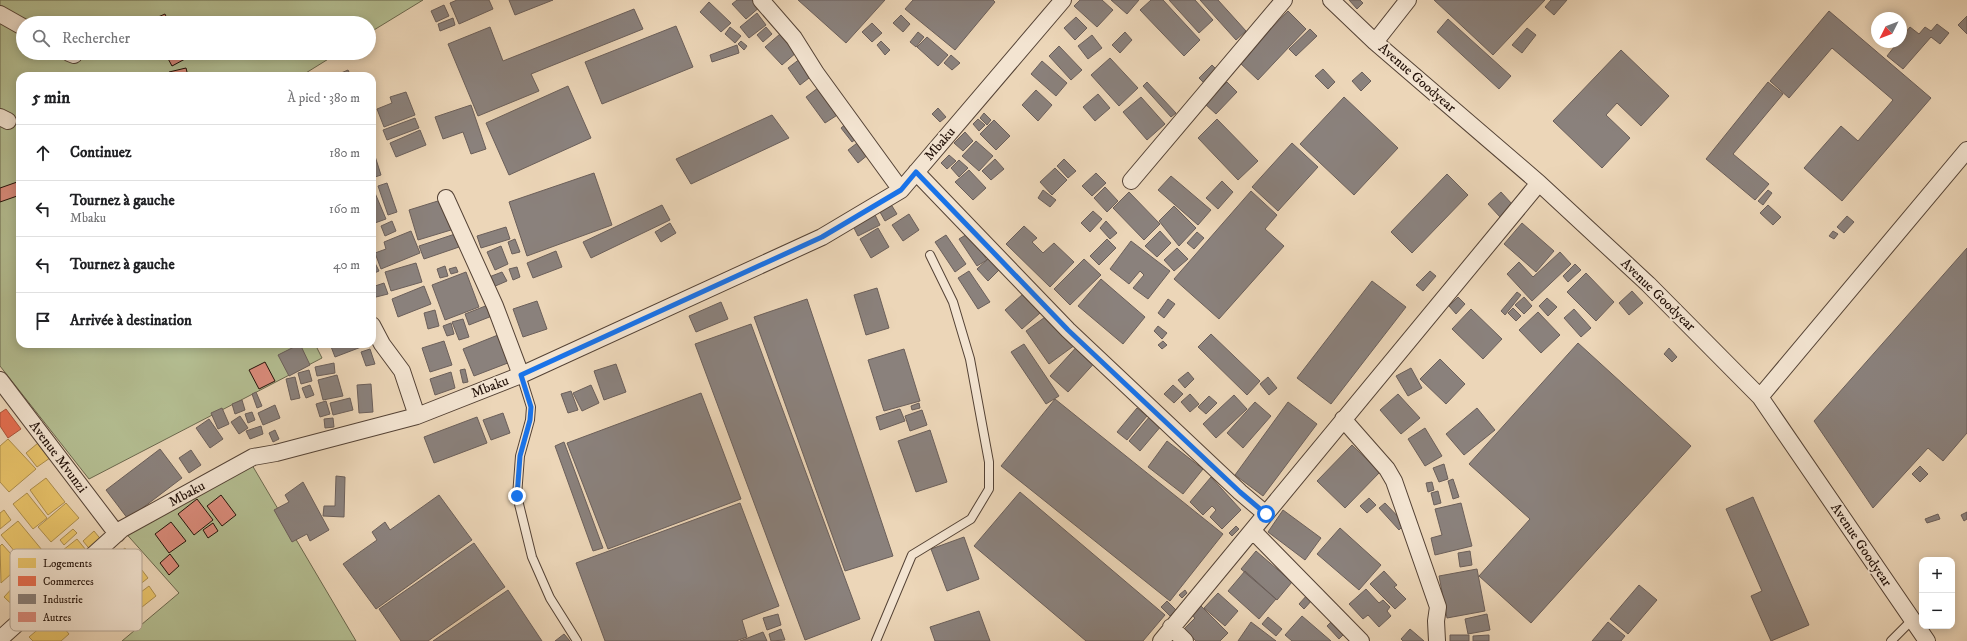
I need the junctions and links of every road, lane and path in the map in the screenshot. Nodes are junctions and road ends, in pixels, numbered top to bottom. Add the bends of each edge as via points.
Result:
1 (761, 0) edge
2 (1063, 0) edge
3 (1284, 0) edge
4 (1331, 0) edge
5 (1408, 0) edge
6 (0, 14) edge
7 (16, 23) edge
8 (1375, 42) junction
9 (1966, 153) edge
10 (916, 172) junction
11 (1131, 181) dead end
12 (1539, 183) junction
13 (901, 190) junction
14 (446, 198) dead end
15 (930, 255) dead end
16 (376, 333) edge
17 (521, 375) junction
18 (0, 380) edge
19 (1760, 396) junction
20 (416, 416) junction
21 (1343, 420) junction
22 (1266, 514) junction
23 (1253, 531) junction
24 (116, 534) junction
25 (99, 549) edge
26 (1912, 620) junction
27 (1171, 627) junction
28 (10, 630) edge
29 (0, 639) edge
30 (577, 641) edge
31 (876, 641) edge
32 (1161, 641) edge
33 (1185, 641) edge
34 (1361, 641) edge
35 (1437, 641) edge
36 (1891, 641) edge
37 (1927, 641) edge

1 - 13 street via 794,38 825,86
2 - 10 street, Mbaku
3 - 11 street
4 - 8 street, Avenue Goodyear
5 - 8 street
6 - 7 street
8 - 12 street, Avenue Goodyear
9 - 19 street
10 - 13 street, Mbaku
10 - 22 street via 1068,330
12 - 19 street, Avenue Goodyear via 1648,284
12 - 21 street
13 - 17 street, Mbaku via 822,237
14 - 17 street via 495,306
15 - 31 lane via 953,302 970,359 989,462 989,489 971,518 912,555
16 - 20 street via 402,371
17 - 20 street, Mbaku
17 - 30 lane via 531,407 520,456 517,496 532,557 550,598
18 - 24 street, Avenue Mvunzi
19 - 26 street, Avenue Goodyear
20 - 24 street, Mbaku via 253,457
21 - 22 street
21 - 35 street via 1387,469 1394,481 1438,607
22 - 23 street
23 - 27 street
23 - 34 street
24 - 25 street, Mbaku
26 - 36 lane
26 - 37 street, Avenue Goodyear
27 - 32 street
27 - 33 street
28 - 29 street, Mbaku

